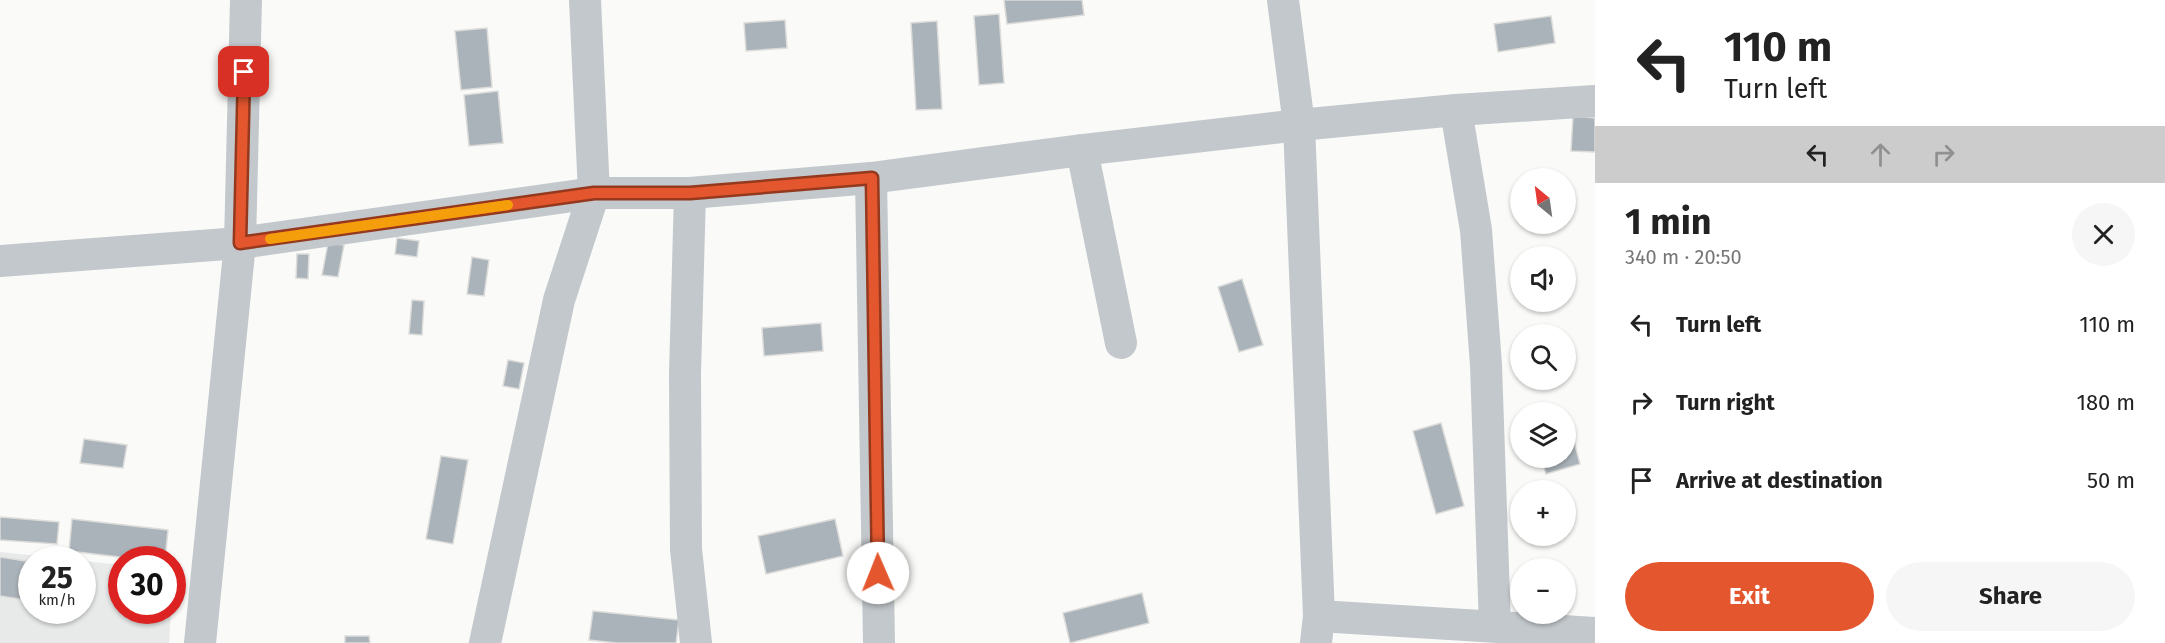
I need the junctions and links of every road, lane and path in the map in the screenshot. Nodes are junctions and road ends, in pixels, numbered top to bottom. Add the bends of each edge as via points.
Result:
1 (246, 0) edge
2 (585, 0) edge
3 (1283, 0) edge
4 (1595, 101) edge
5 (1456, 110) junction
6 (1299, 125) junction
7 (1082, 150) junction
8 (872, 178) junction
9 (594, 193) junction
10 (690, 193) junction
11 (240, 243) junction
12 (0, 261) edge
13 (1121, 343) dead end
14 (1495, 626) junction
15 (1317, 630) edge
16 (1595, 633) edge
17 (200, 643) edge
18 (485, 643) edge
19 (696, 643) edge
20 (879, 643) edge

1 - 11 street
2 - 9 street
3 - 6 street
4 - 5 street
5 - 6 street
5 - 14 street via 1476,230 1486,365
6 - 7 street
6 - 15 street
7 - 8 street
7 - 13 street
8 - 10 street
8 - 20 street
9 - 10 street
9 - 11 street
9 - 18 street via 559,300
10 - 19 street via 686,537
11 - 12 street
11 - 17 street
14 - 15 street
14 - 16 street

